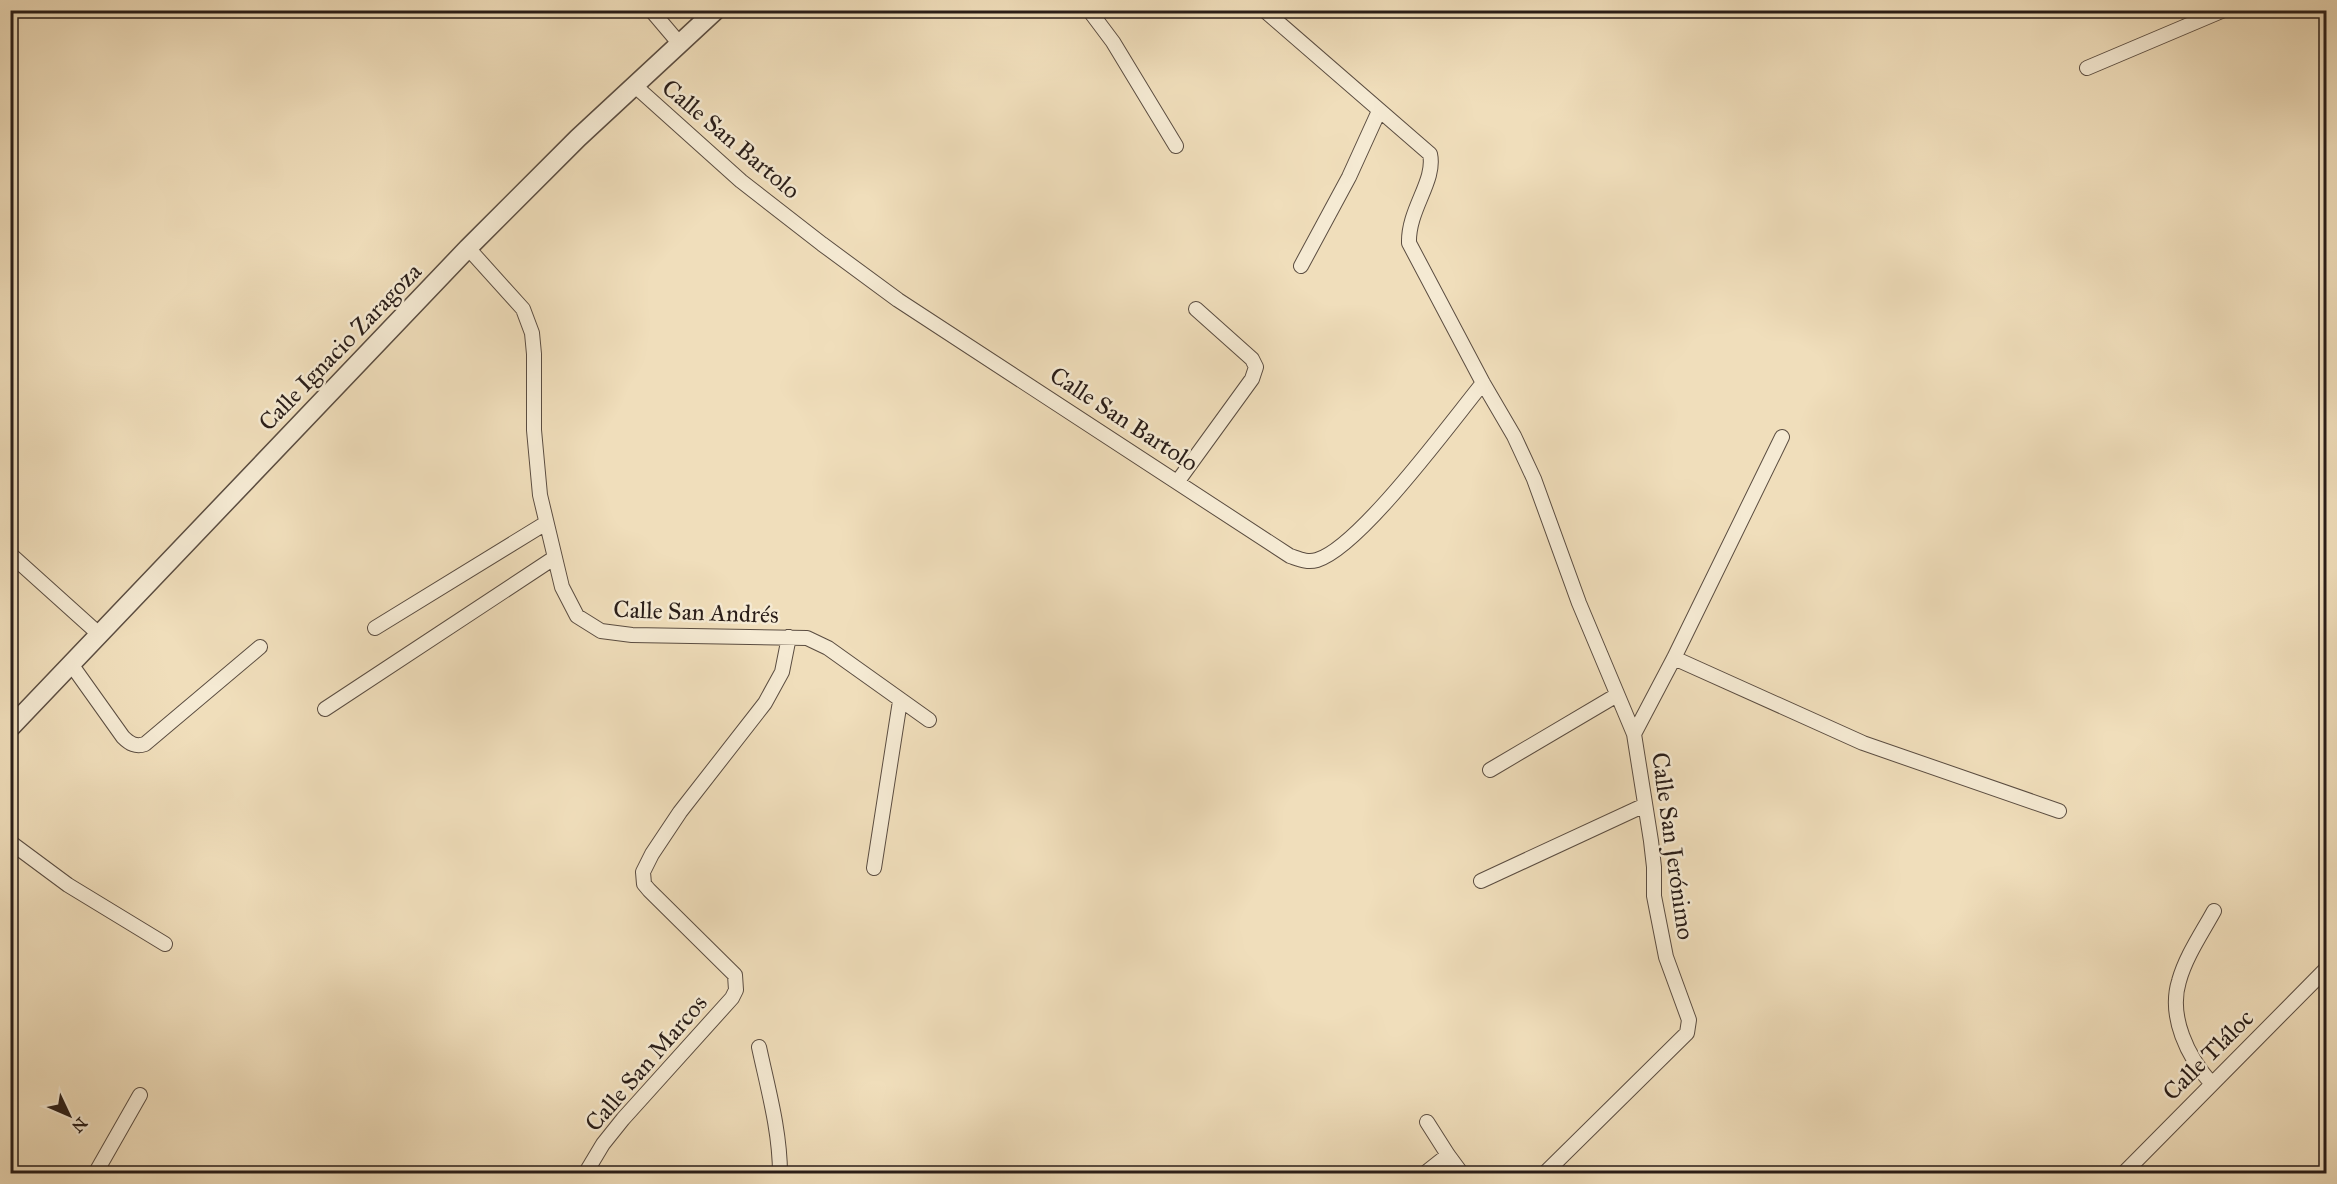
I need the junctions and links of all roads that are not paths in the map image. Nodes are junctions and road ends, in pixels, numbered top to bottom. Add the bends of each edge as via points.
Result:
1 (651, 10) edge
2 (716, 10) edge
3 (1089, 10) edge
4 (1264, 10) edge
5 (2224, 10) edge
6 (2207, 14) edge
7 (680, 43) junction
8 (2087, 68) dead end
9 (634, 86) junction
10 (1379, 111) junction
11 (1176, 146) dead end
12 (468, 248) junction
13 (1301, 266) dead end
14 (1196, 309) dead end
15 (1483, 383) junction
16 (1782, 437) dead end
17 (1178, 481) junction
18 (546, 523) junction
19 (10, 554) edge
20 (554, 558) junction
21 (375, 628) dead end
22 (100, 635) junction
23 (789, 637) junction
24 (260, 647) dead end
25 (1674, 658) junction
26 (71, 664) junction
27 (1617, 695) junction
28 (900, 701) junction
29 (325, 709) dead end
30 (929, 720) dead end
31 (10, 728) edge
32 (1634, 734) junction
33 (1491, 770) dead end
34 (1645, 805) junction
35 (2059, 811) dead end
36 (10, 842) edge
37 (874, 868) dead end
38 (1481, 881) dead end
39 (2214, 910) dead end
40 (165, 944) dead end
41 (2326, 969) edge
42 (737, 981) joint
43 (759, 1047) dead end
44 (2211, 1083) junction
45 (140, 1095) dead end
46 (1427, 1122) dead end
47 (1448, 1155) junction
48 (94, 1173) edge
49 (585, 1173) edge
50 (780, 1173) edge
51 (1424, 1173) edge
52 (1462, 1173) edge
53 (1544, 1173) edge
54 (2123, 1173) edge

1 - 7 street
2 - 7 street, Calle Ignacio Zaragoza
3 - 11 street
4 - 10 street
5 - 6 street
6 - 8 street
7 - 9 street, Calle Ignacio Zaragoza
9 - 12 street, Calle Ignacio Zaragoza
9 - 17 street, Calle San Bartolo via 741,181 898,300
10 - 13 street
10 - 15 street via 1430,154 1430,172 1411,220 1409,243
12 - 18 street, Calle San Andrés via 523,309 532,333 534,430
12 - 22 street, Calle Ignacio Zaragoza
14 - 17 street via 1256,367 1252,379
15 - 17 street, Calle San Bartolo via 1372,516 1347,541 1317,560 1306,562 1290,556
15 - 27 street, Calle San Jerónimo via 1534,479
16 - 25 street
18 - 20 street, Calle San Andrés
18 - 21 street
19 - 22 street
20 - 23 street, Calle San Andrés via 562,587 577,616 601,631 632,635
20 - 29 street
22 - 26 street, Calle Ignacio Zaragoza
23 - 28 street via 819,643
23 - 42 street, Calle San Andrés via 782,672 765,703 680,812 643,872 649,890 728,967
24 - 26 street via 140,746 123,737
25 - 32 street
25 - 35 street via 1863,743
26 - 31 street, Calle Ignacio Zaragoza
27 - 32 street, Calle San Jerónimo
27 - 33 street
28 - 30 street
28 - 37 street
32 - 34 street, Calle San Jerónimo
34 - 38 street
34 - 53 street, Calle San Jerónimo via 1654,896 1666,957 1689,1020 1687,1033
36 - 40 street via 68,885
39 - 44 street via 2189,956 2176,992 2187,1048
41 - 44 street, Calle Tláloc
42 - 49 street, Calle San Marcos via 732,998 623,1119
43 - 50 street via 774,1114
44 - 54 street, Calle Tláloc
45 - 48 street
46 - 47 street
47 - 51 street
47 - 52 street

